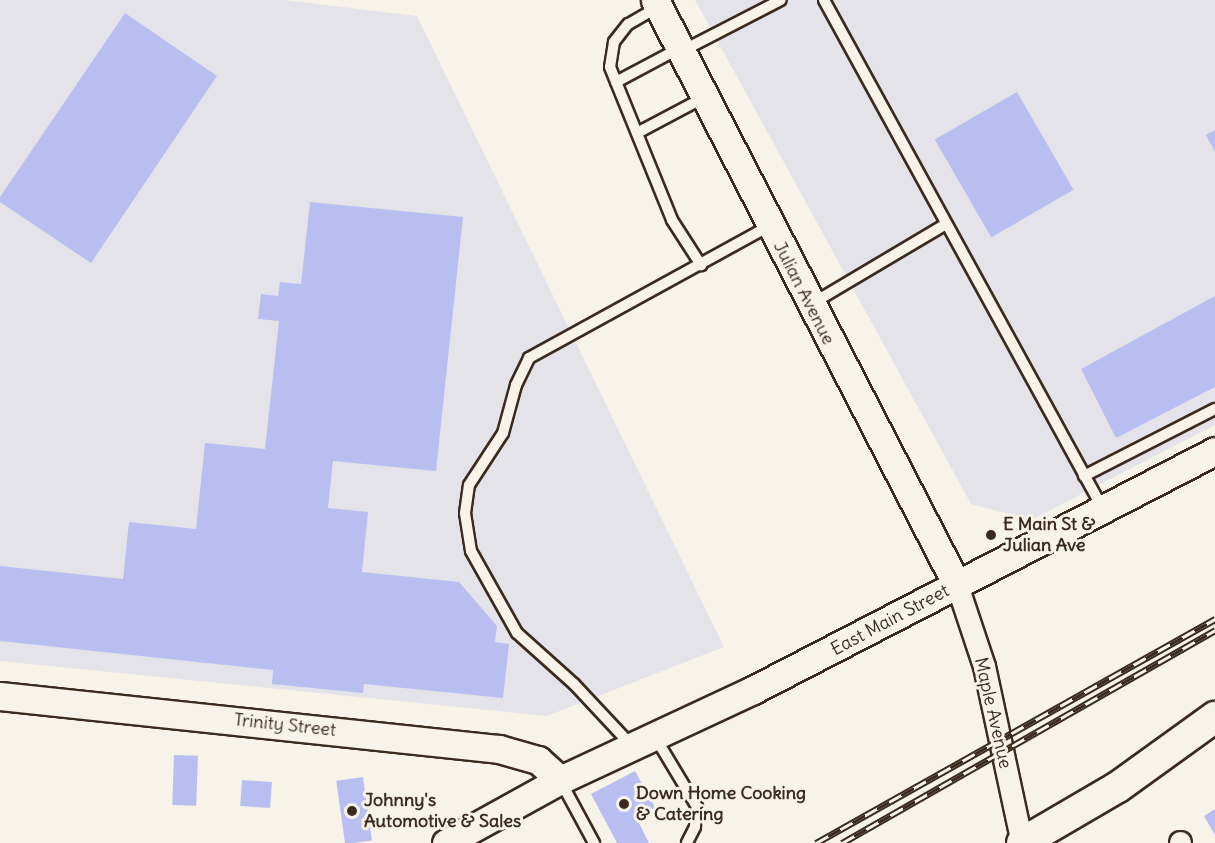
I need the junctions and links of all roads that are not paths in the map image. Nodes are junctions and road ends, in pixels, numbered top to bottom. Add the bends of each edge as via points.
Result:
1 (781, 0) edge
2 (824, 0) edge
3 (656, 3) edge
4 (679, 51) junction
5 (616, 82) junction
6 (703, 98) junction
7 (637, 133) junction
8 (946, 224) junction
9 (769, 226) junction
10 (701, 265) junction
11 (810, 305) junction
12 (1215, 409) edge
13 (1215, 451) edge
14 (1084, 476) junction
15 (1103, 509) junction
16 (957, 585) junction
17 (0, 696) edge
18 (1215, 717) edge
19 (644, 741) junction
20 (560, 780) junction
21 (446, 843) edge
22 (594, 843) edge
23 (687, 843) edge
24 (1022, 843) edge

1 - 4 lane
2 - 8 lane
3 - 4 street, Julian Avenue
3 - 5 lane via 628,24 614,42 610,67
4 - 5 lane
4 - 6 street, Julian Avenue
5 - 7 lane
6 - 7 lane
6 - 9 street, Julian Avenue
7 - 10 lane via 672,220
8 - 11 lane
8 - 14 lane
9 - 10 lane
9 - 11 street, Julian Avenue
10 - 19 lane via 529,358 516,385 503,433 469,485 465,513 471,551 518,633
11 - 16 street, Julian Avenue
12 - 14 lane
13 - 15 street, East Main Street
14 - 15 lane
15 - 16 street, East Main Street
16 - 19 street, East Main Street
16 - 24 street, Maple Avenue via 984,666
17 - 20 street, Trinity Street via 499,749 538,760
18 - 24 main road via 1118,787
19 - 20 street, East Main Street
19 - 23 lane via 697,807 695,827
20 - 21 street, East Main Street
20 - 22 lane

